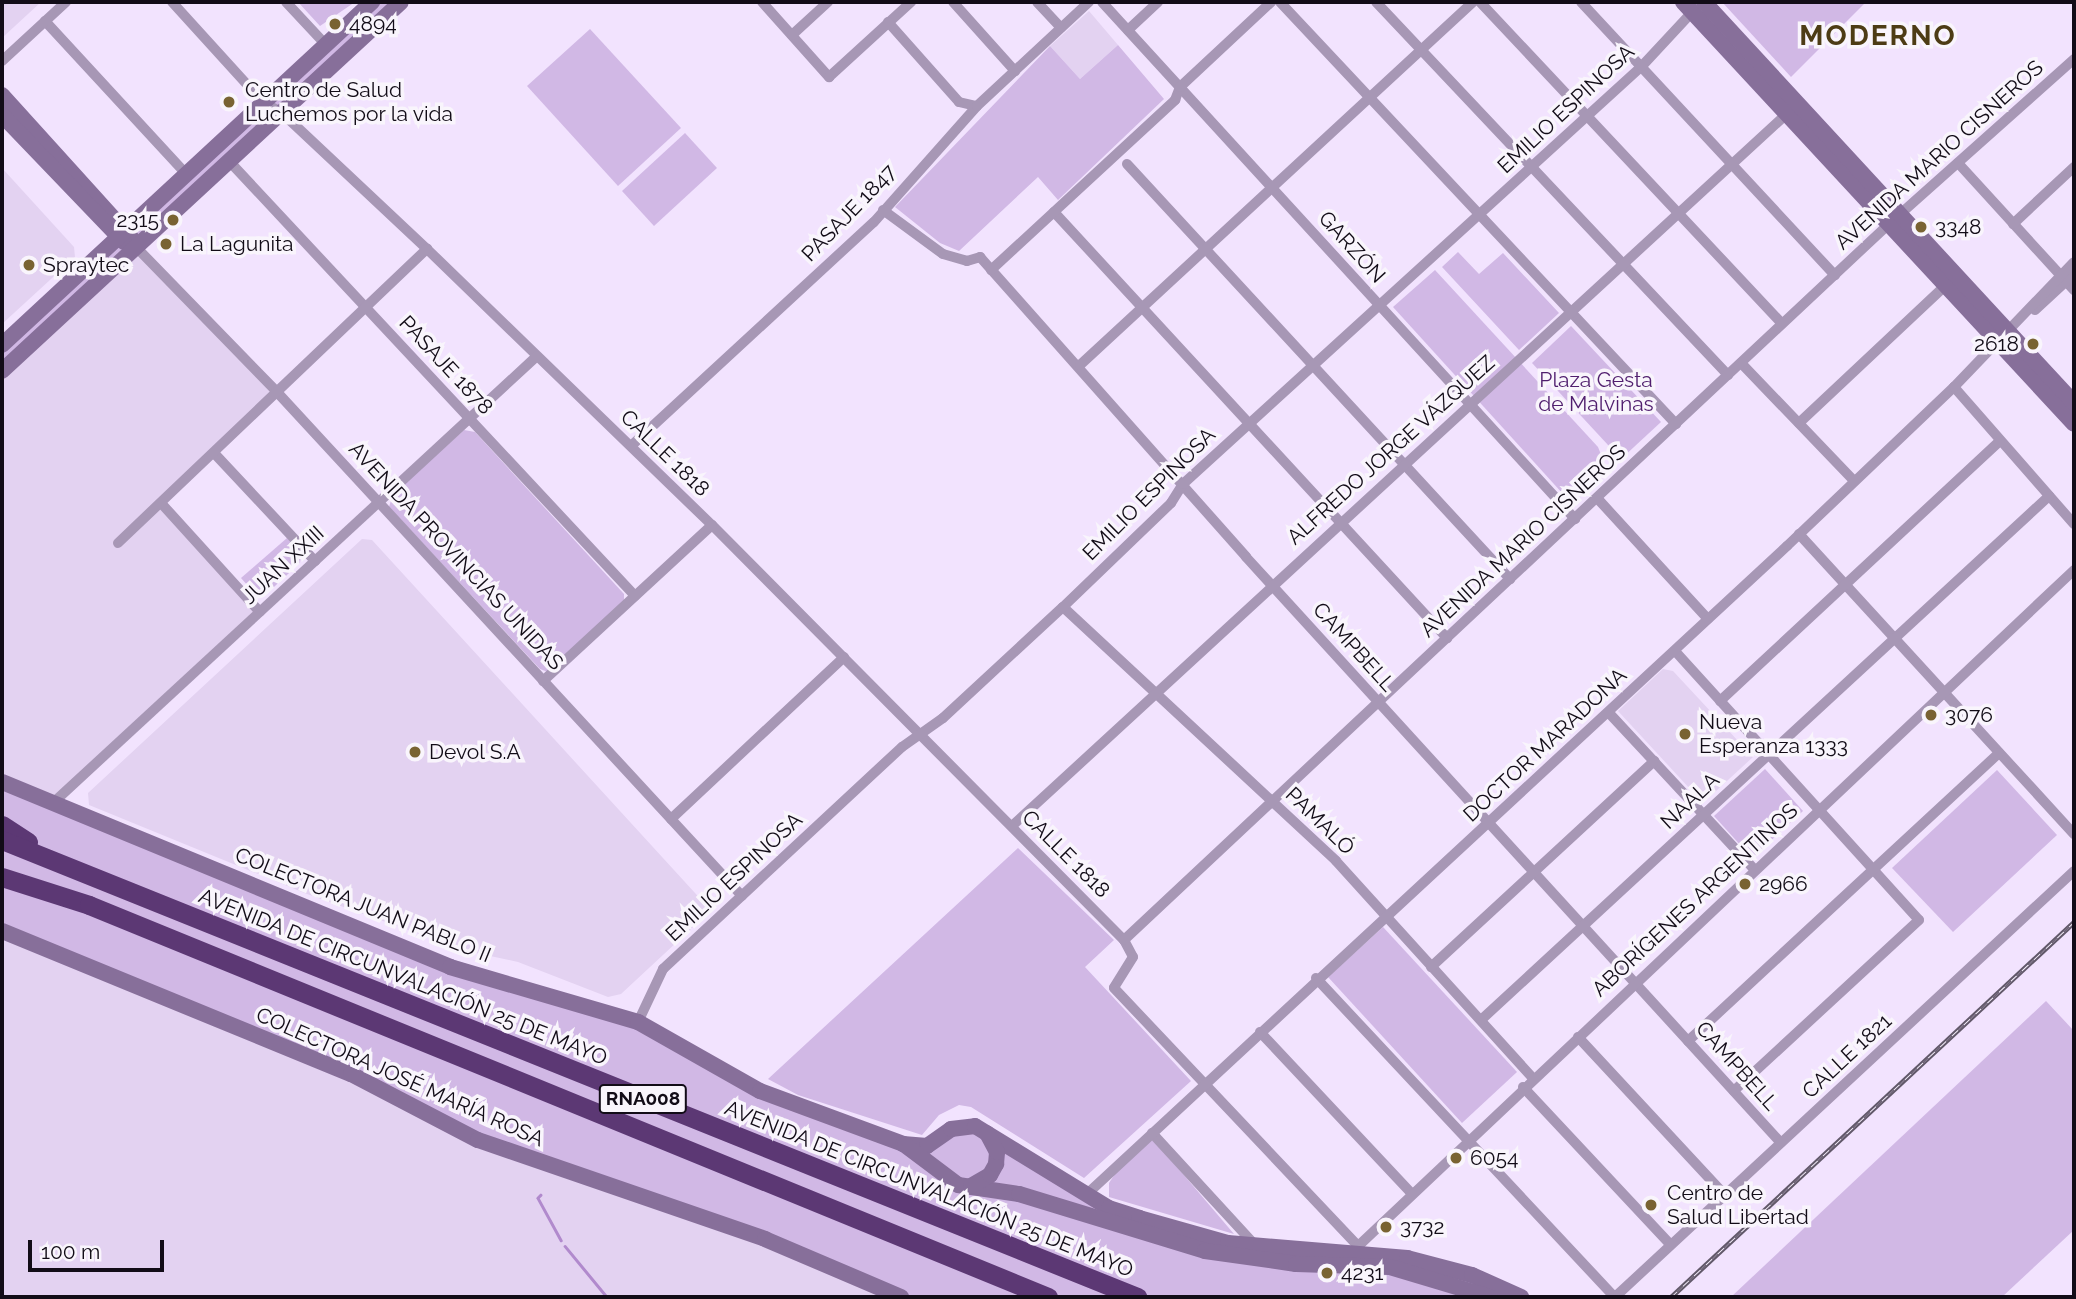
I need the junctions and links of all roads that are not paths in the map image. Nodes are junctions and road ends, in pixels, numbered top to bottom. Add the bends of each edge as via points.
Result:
1 (66, 2) edge
2 (172, 2) edge
3 (286, 2) edge
4 (372, 2) edge
5 (401, 2) edge
6 (762, 2) edge
7 (828, 2) edge
8 (953, 2) edge
9 (1037, 2) edge
10 (1089, 2) edge
11 (1102, 2) edge
12 (1158, 2) edge
13 (1271, 2) edge
14 (1280, 2) edge
15 (1376, 2) edge
16 (1473, 2) edge
17 (1480, 2) edge
18 (1581, 2) edge
19 (907, 3) edge
20 (1695, 4) edge
21 (45, 21) junction
22 (888, 22) junction
23 (1061, 28) junction
24 (1128, 30) junction
25 (792, 35) junction
26 (326, 45) junction
27 (1421, 50) junction
28 (2074, 59) edge
29 (2, 61) edge
30 (1642, 66) junction
31 (1015, 71) junction
32 (1180, 87) junction
33 (2, 96) edge
34 (1370, 97) junction
35 (264, 103) junction
36 (977, 106) junction
37 (1792, 109) junction
38 (281, 112) junction
39 (2, 115) edge
40 (1587, 116) junction
41 (229, 161) junction
42 (1958, 163) junction
43 (1127, 164) dead end
44 (1732, 164) junction
45 (1532, 167) junction
46 (2074, 167) edge
47 (187, 174) junction
48 (1272, 188) junction
49 (883, 210) junction
50 (1054, 212) junction
51 (1679, 214) junction
52 (1480, 215) junction
53 (1895, 219) junction
54 (2013, 223) junction
55 (121, 234) junction
56 (136, 247) junction
57 (427, 249) junction
58 (1206, 249) junction
59 (2074, 262) edge
60 (1624, 265) junction
61 (991, 270) junction
62 (1835, 275) junction
63 (1951, 280) junction
64 (2069, 280) edge
65 (1377, 303) junction
66 (365, 307) junction
67 (1142, 307) junction
68 (1572, 313) junction
69 (1782, 324) junction
70 (2003, 336) junction
71 (2, 345) edge
72 (537, 356) junction
73 (1741, 363) junction
74 (1312, 364) junction
75 (1080, 365) junction
76 (2, 371) edge
77 (1728, 375) junction
78 (1954, 387) junction
79 (276, 391) junction
80 (1468, 402) junction
81 (2074, 402) edge
82 (469, 419) junction
83 (1248, 423) junction
84 (1798, 423) junction
85 (1676, 424) junction
86 (2074, 424) edge
87 (2000, 441) junction
88 (631, 446) junction
89 (214, 453) junction
90 (1403, 463) junction
91 (1854, 481) junction
92 (1183, 484) junction
93 (2049, 496) junction
94 (1597, 498) junction
95 (161, 503) junction
96 (379, 503) junction
97 (1575, 519) junction
98 (1340, 522) junction
99 (2074, 523) edge
100 (712, 525) junction
101 (1799, 534) junction
102 (118, 543) dead end
103 (315, 561) junction
104 (2074, 570) edge
105 (1510, 579) junction
106 (1845, 584) junction
107 (1272, 585) junction
108 (635, 597) junction
109 (1063, 607) junction
110 (260, 612) junction
111 (1709, 619) junction
112 (1447, 638) junction
113 (1894, 638) junction
114 (1675, 651) junction
115 (845, 657) junction
116 (543, 681) junction
117 (1155, 692) junction
118 (1943, 693) junction
119 (1720, 701) junction
120 (1379, 702) junction
121 (1609, 713) junction
122 (921, 734) junction
123 (1999, 753) junction
124 (1768, 754) junction
125 (1654, 761) junction
126 (2, 782) edge
127 (54, 802) junction
128 (1272, 802) junction
129 (1819, 810) junction
130 (1703, 815) junction
131 (671, 819) junction
132 (1488, 823) junction
133 (2, 825) edge
134 (1012, 826) junction
135 (2074, 834) edge
136 (2, 840) edge
137 (1873, 869) junction
138 (74, 870) junction
139 (1755, 870) junction
140 (2074, 871) edge
141 (1534, 872) junction
142 (2, 877) edge
143 (742, 896) junction
144 (1385, 918) junction
145 (1583, 926) junction
146 (2, 932) edge
147 (1124, 940) junction
148 (1431, 967) junction
149 (1316, 978) junction
150 (1635, 983) junction
151 (1480, 1020) junction
152 (638, 1022) junction
153 (1259, 1032) junction
154 (1578, 1037) junction
155 (1688, 1041) junction
156 (1533, 1078) junction
157 (1206, 1082) junction
158 (1523, 1087) junction
159 (1734, 1091) junction
160 (986, 1131) junction
161 (1152, 1133) junction
162 (942, 1137) junction
163 (1467, 1140) junction
164 (903, 1143) junction
165 (1781, 1143) junction
166 (941, 1172) junction
167 (969, 1186) junction
168 (1411, 1193) junction
169 (1087, 1194) junction
170 (1725, 1195) junction
171 (1671, 1245) junction
172 (1257, 1247) junction
173 (1353, 1253) junction
174 (901, 1297) edge
175 (1048, 1297) edge
176 (1137, 1297) edge
177 (1490, 1297) edge
178 (1521, 1297) edge
179 (1614, 1297) edge

1 - 21 street
2 - 35 street, CALLE 1818
3 - 26 street
4 - 26 main road
5 - 38 main road
6 - 25 street
7 - 25 street
8 - 31 street
9 - 23 street
10 - 23 street, PASAJE 1847
11 - 24 street, GARZÓN
12 - 24 street
13 - 32 street
14 - 34 street
15 - 27 street
16 - 27 street
17 - 40 street
18 - 30 street
19 - 22 street
20 - 30 street, EMILIO ESPINOSA
20 - 37 main road
21 - 29 street
21 - 47 street
22 - 25 street via 829,77
22 - 36 street via 959,102
23 - 31 street, PASAJE 1847
24 - 32 street, GARZÓN
26 - 35 main road
27 - 34 street
27 - 45 street
28 - 42 street, AVENIDA MARIO CISNEROS
30 - 40 street, EMILIO ESPINOSA
30 - 44 street
31 - 36 street, PASAJE 1847
32 - 48 street, GARZÓN
32 - 50 street via 1175,100
33 - 55 main road, AVENIDA PROVINCIAS UNIDAS
34 - 48 street
34 - 52 street
35 - 38 street, CALLE 1818
35 - 47 main road
36 - 49 street, PASAJE 1847
37 - 44 street, ALFREDO JORGE VÁZQUEZ
37 - 53 main road
38 - 41 main road
38 - 57 street, CALLE 1818
39 - 55 main road, AVENIDA PROVINCIAS UNIDAS
40 - 45 street, EMILIO ESPINOSA
40 - 51 street
41 - 56 main road
41 - 66 street, PASAJE 1878
42 - 53 street, AVENIDA MARIO CISNEROS
42 - 54 street
43 - 58 street
44 - 51 street, ALFREDO JORGE VÁZQUEZ
44 - 62 street
45 - 52 street, EMILIO ESPINOSA
45 - 60 street
46 - 54 street
47 - 55 main road
48 - 58 street
48 - 65 street, GARZÓN
49 - 61 street, CAMPBELL via 943,254 967,261 980,257
49 - 88 street, PASAJE 1847
50 - 61 street
50 - 67 street
51 - 60 street, ALFREDO JORGE VÁZQUEZ
51 - 69 street
52 - 65 street, EMILIO ESPINOSA
52 - 68 street
53 - 62 street, AVENIDA MARIO CISNEROS
53 - 63 main road
54 - 64 street
55 - 56 main road, AVENIDA PROVINCIAS UNIDAS
55 - 71 main road
56 - 76 main road
56 - 79 street, AVENIDA PROVINCIAS UNIDAS
57 - 66 street
57 - 72 street, CALLE 1818
58 - 67 street
58 - 74 street
59 - 64 street, DOCTOR MARADONA
60 - 68 street, ALFREDO JORGE VÁZQUEZ
60 - 77 street
61 - 75 street, CAMPBELL
62 - 69 street, AVENIDA MARIO CISNEROS
63 - 70 main road
63 - 84 street
64 - 70 street, DOCTOR MARADONA
65 - 74 street, EMILIO ESPINOSA
65 - 80 street, GARZÓN
66 - 79 street
66 - 82 street, PASAJE 1878
67 - 75 street
67 - 83 street
68 - 80 street, ALFREDO JORGE VÁZQUEZ
68 - 85 street
69 - 73 street, AVENIDA MARIO CISNEROS
70 - 78 street, DOCTOR MARADONA
70 - 81 main road
70 - 86 main road
72 - 82 street, JUAN XXIII
72 - 88 street, CALLE 1818
73 - 77 street, AVENIDA MARIO CISNEROS
73 - 84 street
74 - 83 street, EMILIO ESPINOSA
74 - 90 street
75 - 92 street, CAMPBELL
77 - 85 street, AVENIDA MARIO CISNEROS
78 - 87 street
78 - 91 street, DOCTOR MARADONA
79 - 89 street
79 - 96 street, AVENIDA PROVINCIAS UNIDAS
80 - 90 street, ALFREDO JORGE VÁZQUEZ
80 - 97 street, GARZÓN
82 - 96 street, JUAN XXIII
82 - 108 street, PASAJE 1878
83 - 92 street, EMILIO ESPINOSA
83 - 98 street
84 - 91 street
85 - 94 street, AVENIDA MARIO CISNEROS
87 - 93 street
87 - 106 street
88 - 100 street, CALLE 1818
89 - 95 street
89 - 103 street
90 - 98 street, ALFREDO JORGE VÁZQUEZ
90 - 105 street
91 - 101 street, DOCTOR MARADONA
92 - 107 street, CAMPBELL
92 - 109 street, EMILIO ESPINOSA via 1171,503
93 - 99 street
93 - 113 street, NAALA
94 - 97 street, AVENIDA MARIO CISNEROS
94 - 111 street
95 - 102 street
95 - 110 street
96 - 103 street, JUAN XXIII
96 - 116 street, AVENIDA PROVINCIAS UNIDAS
97 - 105 street, AVENIDA MARIO CISNEROS
98 - 107 street, ALFREDO JORGE VÁZQUEZ
98 - 112 street
100 - 108 street
100 - 115 street, CALLE 1818
101 - 106 street
101 - 111 street, DOCTOR MARADONA
103 - 110 street, JUAN XXIII
104 - 118 street, ABORÍGENES ARGENTINOS
105 - 112 street, AVENIDA MARIO CISNEROS
106 - 113 street
106 - 119 street
107 - 117 street, ALFREDO JORGE VÁZQUEZ
107 - 120 street, CAMPBELL
108 - 116 street
109 - 117 street, PAMALÓ
109 - 122 street, EMILIO ESPINOSA
110 - 127 street, JUAN XXIII
111 - 114 street, DOCTOR MARADONA
112 - 120 street, AVENIDA MARIO CISNEROS
113 - 118 street
113 - 124 street, NAALA
114 - 119 street
114 - 121 street, DOCTOR MARADONA
115 - 122 street, CALLE 1818
115 - 131 street
116 - 131 street, AVENIDA PROVINCIAS UNIDAS
117 - 128 street, PAMALÓ
117 - 134 street, ALFREDO JORGE VÁZQUEZ
118 - 123 street
118 - 129 street, ABORÍGENES ARGENTINOS
119 - 124 street
120 - 128 street, AVENIDA MARIO CISNEROS
120 - 132 street, CAMPBELL
121 - 125 street
121 - 132 street, DOCTOR MARADONA
122 - 134 street, CALLE 1818
122 - 143 street, EMILIO ESPINOSA
123 - 135 street
123 - 137 street
124 - 129 street
124 - 130 street, NAALA
125 - 130 street
125 - 141 street
126 - 127 main road, COLECTORA JUAN PABLO II
127 - 152 main road, COLECTORA JUAN PABLO II via 450,967
128 - 144 street, PAMALÓ via 1336,861
128 - 147 street, AVENIDA MARIO CISNEROS
129 - 137 street
129 - 139 street, ABORÍGENES ARGENTINOS
130 - 139 street
130 - 145 street, NAALA
131 - 143 street, AVENIDA PROVINCIAS UNIDAS
132 - 141 street, CAMPBELL
132 - 144 street, DOCTOR MARADONA
133 - 138 highway, RNA008
134 - 147 street, CALLE 1818
136 - 138 highway, AVENIDA DE CIRCUNVALACIÓN 25 DE MAYO / RNA008
137 - 155 street
137 - 159 street via 1919,920
138 - 176 highway, AVENIDA DE CIRCUNVALACIÓN 25 DE MAYO / RNA008
139 - 150 street, ABORÍGENES ARGENTINOS
140 - 165 street, CALLE 1821
141 - 145 street, CAMPBELL
141 - 148 street
142 - 175 highway, RNA008 via 89,905
143 - 152 street, EMILIO ESPINOSA via 663,969
144 - 148 street, PAMALÓ
144 - 149 street, DOCTOR MARADONA
145 - 150 street, CAMPBELL
145 - 151 street, NAALA
146 - 174 main road, COLECTORA JOSÉ MARÍA ROSA via 351,1074 478,1140 765,1239
147 - 157 street via 1133,957 1114,988
148 - 151 street, PAMALÓ
149 - 153 street, DOCTOR MARADONA
149 - 163 street
150 - 154 street, ABORÍGENES ARGENTINOS
150 - 155 street, CAMPBELL
151 - 156 street, PAMALÓ
152 - 164 main road, COLECTORA JUAN PABLO II via 760,1091
153 - 157 street, DOCTOR MARADONA
153 - 168 street
154 - 156 street, ABORÍGENES ARGENTINOS
154 - 170 street
155 - 159 street, CAMPBELL
156 - 158 street, ABORÍGENES ARGENTINOS
157 - 161 street, DOCTOR MARADONA
157 - 173 street
158 - 163 street, ABORÍGENES ARGENTINOS
158 - 171 street
159 - 165 street, CAMPBELL
160 - 162 main road, COLECTORA JUAN PABLO II via 962,1125
160 - 167 main road via 997,1152 996,1164 990,1175
160 - 169 main road, COLECTORA JUAN PABLO II
161 - 169 street, DOCTOR MARADONA
161 - 172 street
162 - 164 main road, COLECTORA JUAN PABLO II via 928,1146
162 - 166 main road via 936,1154
163 - 168 street, ABORÍGENES ARGENTINOS
163 - 179 street
164 - 166 main road, COLECTORA JUAN PABLO II
165 - 170 street, CALLE 1821
166 - 167 main road, COLECTORA JUAN PABLO II via 958,1185
167 - 173 main road, COLECTORA JUAN PABLO II via 1019,1194 1205,1251 1286,1263
168 - 173 street, ABORÍGENES ARGENTINOS
169 - 172 main road, COLECTORA JUAN PABLO II via 1139,1218
170 - 171 street, CALLE 1821
171 - 179 street, CALLE 1821
172 - 173 main road, COLECTORA JUAN PABLO II
173 - 177 main road, COLECTORA JUAN PABLO II
173 - 178 main road, COLECTORA JUAN PABLO II via 1439,1266

